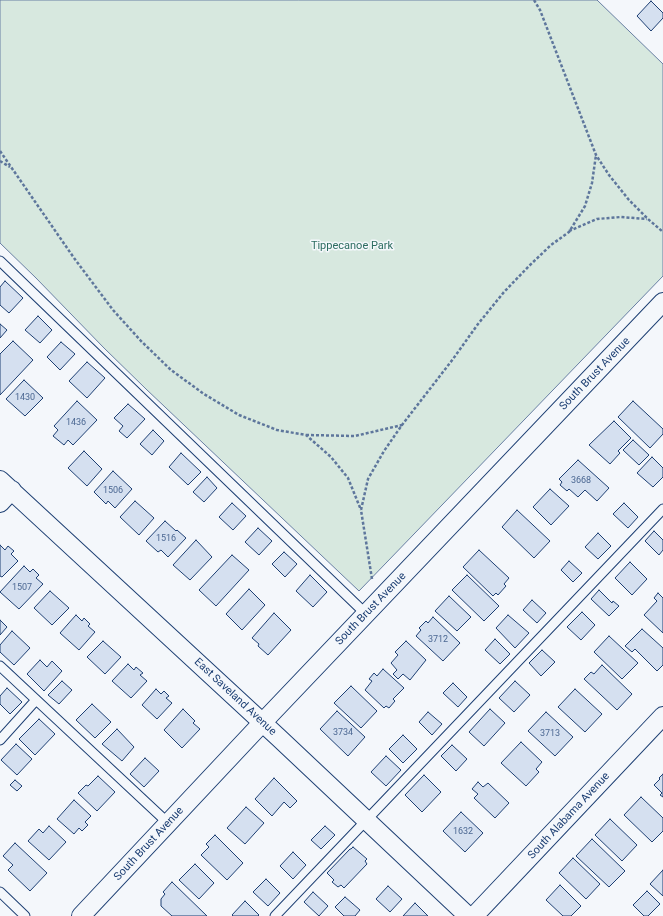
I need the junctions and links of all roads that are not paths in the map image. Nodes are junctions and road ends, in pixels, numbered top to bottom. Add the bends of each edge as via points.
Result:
1 (0, 262) edge
2 (663, 302) edge
3 (4, 491) edge
4 (663, 509) edge
5 (366, 614) junction
6 (0, 666) edge
7 (36, 700) junction
8 (663, 716) edge
9 (263, 722) junction
10 (0, 740) edge
11 (366, 820) junction
12 (168, 823) junction
13 (0, 892) edge
14 (25, 916) edge
15 (81, 916) edge
16 (275, 916) edge
17 (468, 916) edge
18 (474, 916) edge

1 - 5 lane
2 - 5 street, South Brust Avenue
3 - 9 street, East Saveland Avenue
4 - 11 lane
5 - 9 street, South Brust Avenue
6 - 7 lane
7 - 10 lane
7 - 12 lane
8 - 18 street, South Alabama Avenue
9 - 11 street, East Saveland Avenue
9 - 12 street, South Brust Avenue
11 - 16 lane
11 - 17 street, East Saveland Avenue
12 - 15 street, South Brust Avenue
13 - 14 lane

